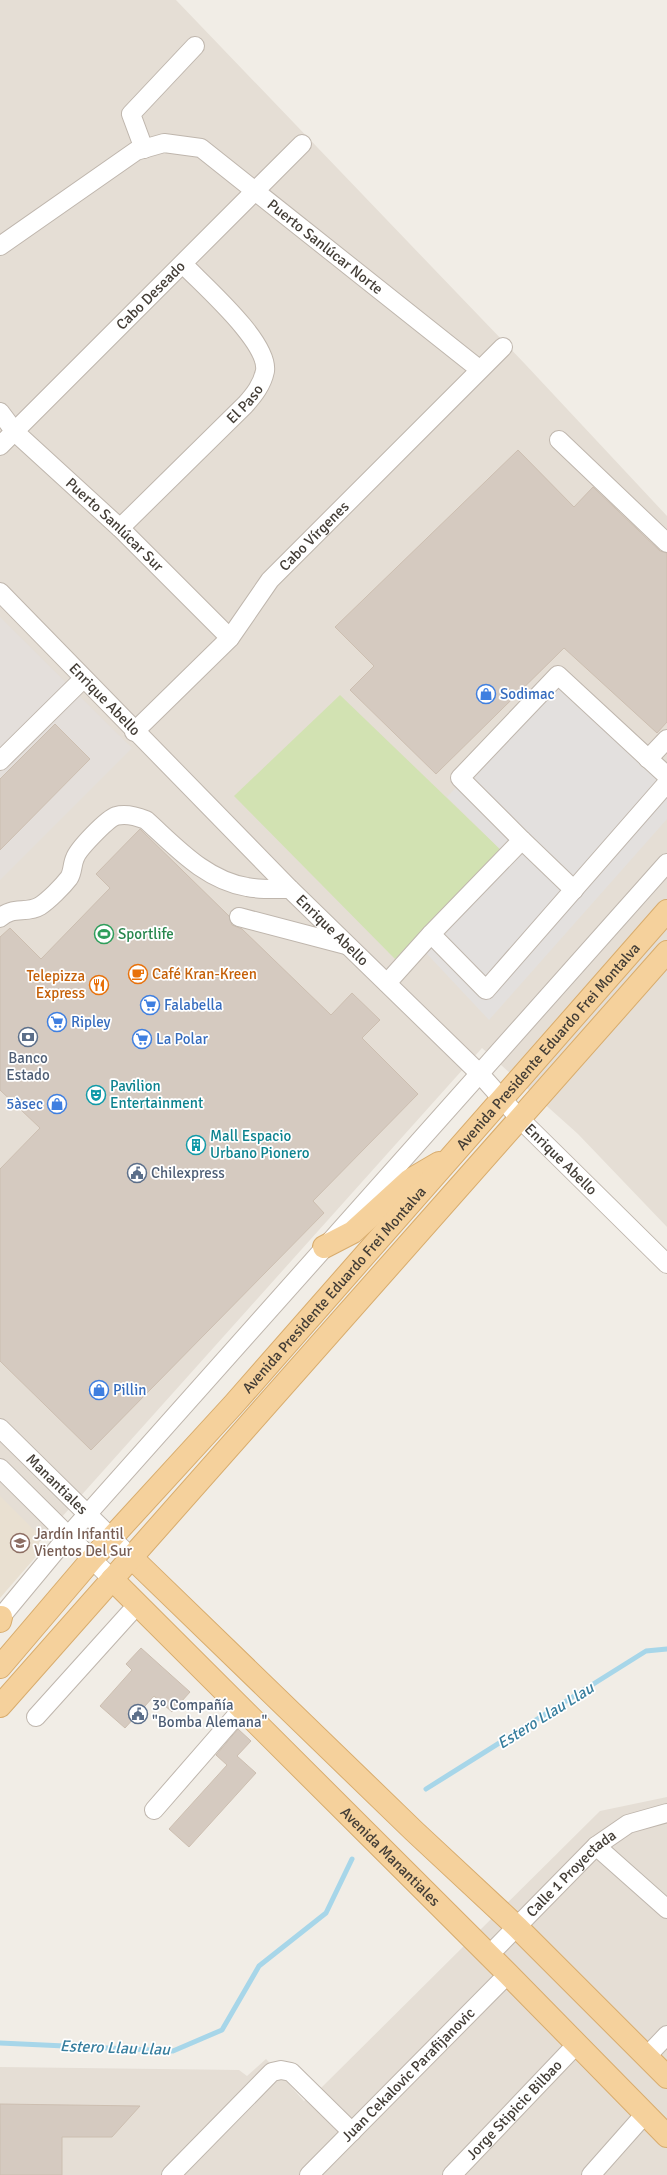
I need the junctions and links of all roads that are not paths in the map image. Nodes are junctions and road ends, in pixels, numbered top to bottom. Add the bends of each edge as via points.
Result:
1 (195, 46) dead end
2 (302, 144) dead end
3 (144, 148) junction
4 (256, 190) junction
5 (0, 246) edge
6 (183, 264) junction
7 (503, 347) dead end
8 (479, 369) junction
9 (0, 412) edge
10 (15, 432) junction
11 (559, 440) dead end
12 (0, 446) edge
13 (120, 528) junction
14 (667, 543) edge
15 (0, 592) edge
16 (230, 638) junction
17 (83, 679) junction
18 (134, 732) junction
19 (667, 739) edge
20 (648, 759) junction
21 (0, 761) edge
22 (667, 776) edge
23 (667, 783) edge
24 (522, 840) junction
25 (667, 863) edge
26 (290, 889) junction
27 (574, 890) junction
28 (667, 911) edge
29 (239, 917) dead end
30 (0, 918) edge
31 (320, 919) junction
32 (258, 923) junction
33 (431, 934) junction
34 (347, 945) junction
35 (667, 952) edge
36 (387, 983) junction
37 (479, 1073) junction
38 (503, 1099) junction
39 (520, 1119) junction
40 (451, 1158) junction
41 (324, 1247) junction
42 (667, 1264) edge
43 (0, 1428) edge
44 (0, 1468) edge
45 (88, 1514) junction
46 (68, 1536) junction
47 (112, 1538) junction
48 (132, 1558) junction
49 (92, 1560) junction
50 (112, 1579) junction
51 (137, 1605) junction
52 (0, 1619) edge
53 (0, 1667) edge
54 (0, 1706) edge
55 (242, 1709) junction
56 (36, 1717) dead end
57 (154, 1810) dead end
58 (667, 1813) edge
59 (596, 1846) junction
60 (667, 1909) edge
61 (517, 1927) junction
62 (489, 1955) junction
63 (508, 1974) junction
64 (667, 2036) edge
65 (576, 2045) junction
66 (646, 2057) junction
67 (667, 2077) edge
68 (645, 2114) junction
69 (352, 2132) junction
70 (667, 2136) edge
71 (171, 2175) edge
72 (309, 2175) edge
73 (452, 2175) edge
74 (591, 2175) edge

1 - 3 street via 131,114
2 - 4 street, Cabo Deseado
3 - 4 street, Puerto Sanlúcar Norte via 164,143 201,148
3 - 5 street via 136,151
4 - 6 street, Cabo Deseado
4 - 8 street, Puerto Sanlúcar Norte
6 - 10 street, Cabo Deseado
6 - 13 street, El Paso via 248,331 260,349 265,370 260,387 245,405
7 - 8 street, Cabo Vírgenes
8 - 16 street, Cabo Vírgenes via 270,580
9 - 10 street, Puerto Sanlúcar Sur
10 - 12 street, Cabo Deseado
10 - 13 street, Puerto Sanlúcar Sur
11 - 14 street
13 - 16 street, Puerto Sanlúcar Sur
15 - 17 street, Enrique Abello
16 - 18 street, Cabo Vírgenes
17 - 18 street, Enrique Abello
17 - 21 street
18 - 26 street, Enrique Abello
19 - 20 street
20 - 22 street
20 - 24 street via 558,675 460,778
23 - 27 street
24 - 27 street
24 - 33 street
25 - 37 street
26 - 30 street via 246,887 221,879 202,870 146,820 122,815 114,817 81,848 69,878 40,906 10,911
26 - 31 street, Enrique Abello
27 - 33 street via 486,990
28 - 38 main road, Avenida Presidente Eduardo Frei Montalva
29 - 32 street
31 - 32 street
31 - 34 street, Enrique Abello
32 - 34 street
33 - 36 street
34 - 36 street, Enrique Abello
35 - 39 main road, Avenida Presidente Eduardo Frei Montalva
36 - 37 street, Enrique Abello
37 - 38 street, Enrique Abello
37 - 41 street
38 - 39 street, Enrique Abello
38 - 40 main road, Avenida Presidente Eduardo Frei Montalva
39 - 42 street, Enrique Abello
39 - 48 main road, Avenida Presidente Eduardo Frei Montalva
40 - 41 main road via 418,1174 362,1226
40 - 47 main road, Avenida Presidente Eduardo Frei Montalva
41 - 45 street
43 - 45 street, Manantiales
44 - 46 street, Manantiales
45 - 46 street
45 - 47 street, Manantiales
46 - 49 street, Manantiales
46 - 52 street
47 - 48 street, Manantiales
47 - 49 main road, Avenida Presidente Eduardo Frei Montalva
48 - 50 main road, Avenida Presidente Eduardo Frei Montalva
48 - 61 main road via 283,1706
49 - 50 street, Manantiales
49 - 53 main road, Avenida Presidente Eduardo Frei Montalva
50 - 51 main road, Avenida Manantiales
50 - 54 main road, Avenida Presidente Eduardo Frei Montalva
51 - 55 main road, Avenida Manantiales
51 - 56 street
55 - 57 street
55 - 62 main road, Avenida Manantiales
58 - 59 street, Calle 1 Proyectada via 628,1824
59 - 60 street
59 - 61 street, Calle 1 Proyectada
61 - 62 street, Calle 1 Proyectada
61 - 66 main road
62 - 63 main road, Avenida Manantiales
63 - 65 main road, Avenida Manantiales
63 - 69 street, Juan Cekalovic Parafijanovic
64 - 66 street
65 - 68 main road, Avenida Manantiales
65 - 73 street, Jorge Stipicic Bilbao
66 - 67 main road
68 - 70 main road, Avenida Manantiales
68 - 74 street
69 - 71 street via 290,2072 272,2072
69 - 72 street, Juan Cekalovic Parafijanovic

